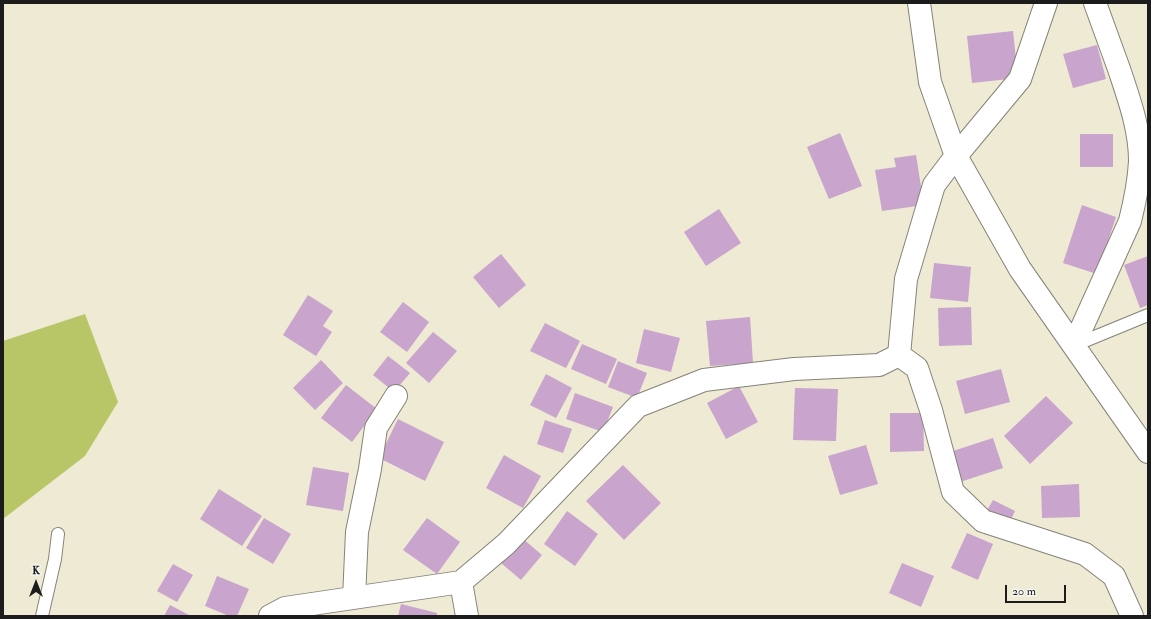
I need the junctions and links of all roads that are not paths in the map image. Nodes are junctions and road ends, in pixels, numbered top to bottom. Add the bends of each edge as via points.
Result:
1 (919, 3) edge
2 (1046, 3) edge
3 (1095, 3) edge
4 (956, 156) junction
5 (1148, 314) edge
6 (1074, 345) junction
7 (899, 355) junction
8 (396, 396) dead end
9 (1148, 452) edge
10 (58, 534) dead end
11 (461, 582) junction
12 (354, 598) junction
13 (42, 616) edge
14 (270, 616) edge
15 (468, 616) edge
16 (1132, 616) edge

1 - 4 street via 930,82
2 - 4 street via 1020,79
3 - 6 street via 1134,117 1140,160 1139,181 1130,221
4 - 6 street via 1020,269
4 - 7 street via 934,185 906,279
5 - 6 lane
6 - 9 street
7 - 11 street via 879,365 794,369 704,380 638,406 506,544
7 - 16 street via 917,368 953,492 983,521 1085,554 1114,576
8 - 12 street via 376,428 357,532
10 - 13 lane
11 - 12 street
11 - 15 street
12 - 14 street via 285,608

